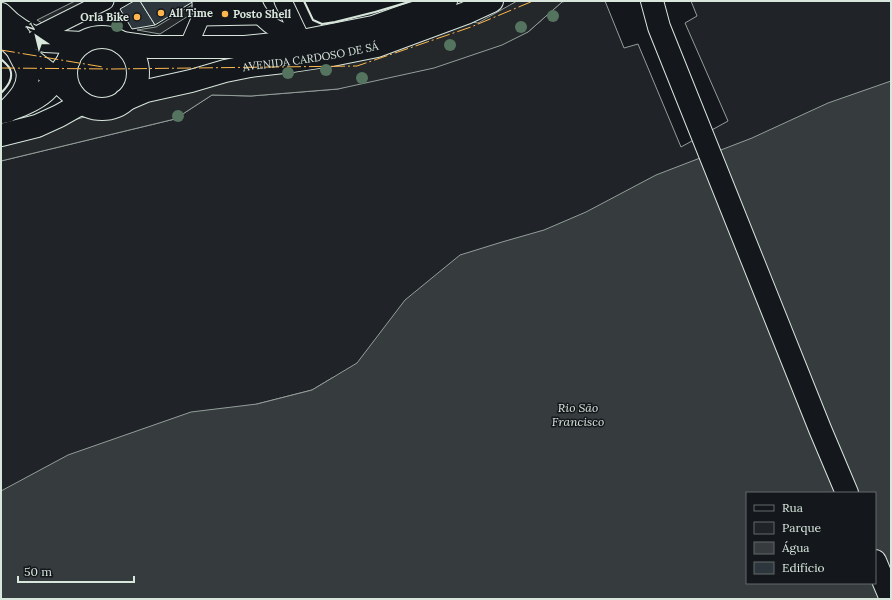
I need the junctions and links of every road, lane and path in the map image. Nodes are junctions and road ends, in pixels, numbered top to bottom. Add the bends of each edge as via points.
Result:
1 (105, 1) edge
2 (283, 1) edge
3 (446, 1) edge
4 (492, 1) edge
5 (639, 1) edge
6 (652, 1) edge
7 (202, 5) edge
8 (255, 6) edge
9 (1, 14) edge
10 (659, 27) junction
11 (1, 33) edge
12 (300, 37) junction
13 (25, 43) junction
14 (82, 43) junction
15 (122, 43) junction
16 (188, 47) junction
17 (69, 60) junction
18 (55, 79) junction
19 (79, 100) junction
20 (125, 100) junction
21 (4, 112) edge
22 (1, 135) edge
23 (847, 492) edge
24 (876, 563) edge
25 (891, 599) edge

1 - 13 street
2 - 12 street
3 - 12 main road, AVENIDA CARDOSO DE SÁ via 373,27
4 - 20 main road, AVENIDA CARDOSO DE SÁ via 377,46 225,71 146,91
5 - 10 main road
6 - 10 main road
7 - 8 street
7 - 16 street
8 - 12 street via 271,26
9 - 13 main road via 21,31
10 - 23 main road
11 - 13 main road
12 - 16 main road, AVENIDA CARDOSO DE SÁ via 245,47
13 - 14 main road
13 - 18 main road
13 - 21 main road via 26,85 19,98
14 - 15 main road via 102,37 113,38
14 - 17 main road via 74,50
15 - 16 main road, AVENIDA CARDOSO DE SÁ via 150,47
15 - 20 main road via 136,60 138,71 133,92
17 - 18 main road
17 - 19 main road via 67,80
18 - 19 main road
18 - 21 main road via 37,97
19 - 20 main road via 104,109
19 - 22 main road via 59,116 37,126
24 - 25 main road

